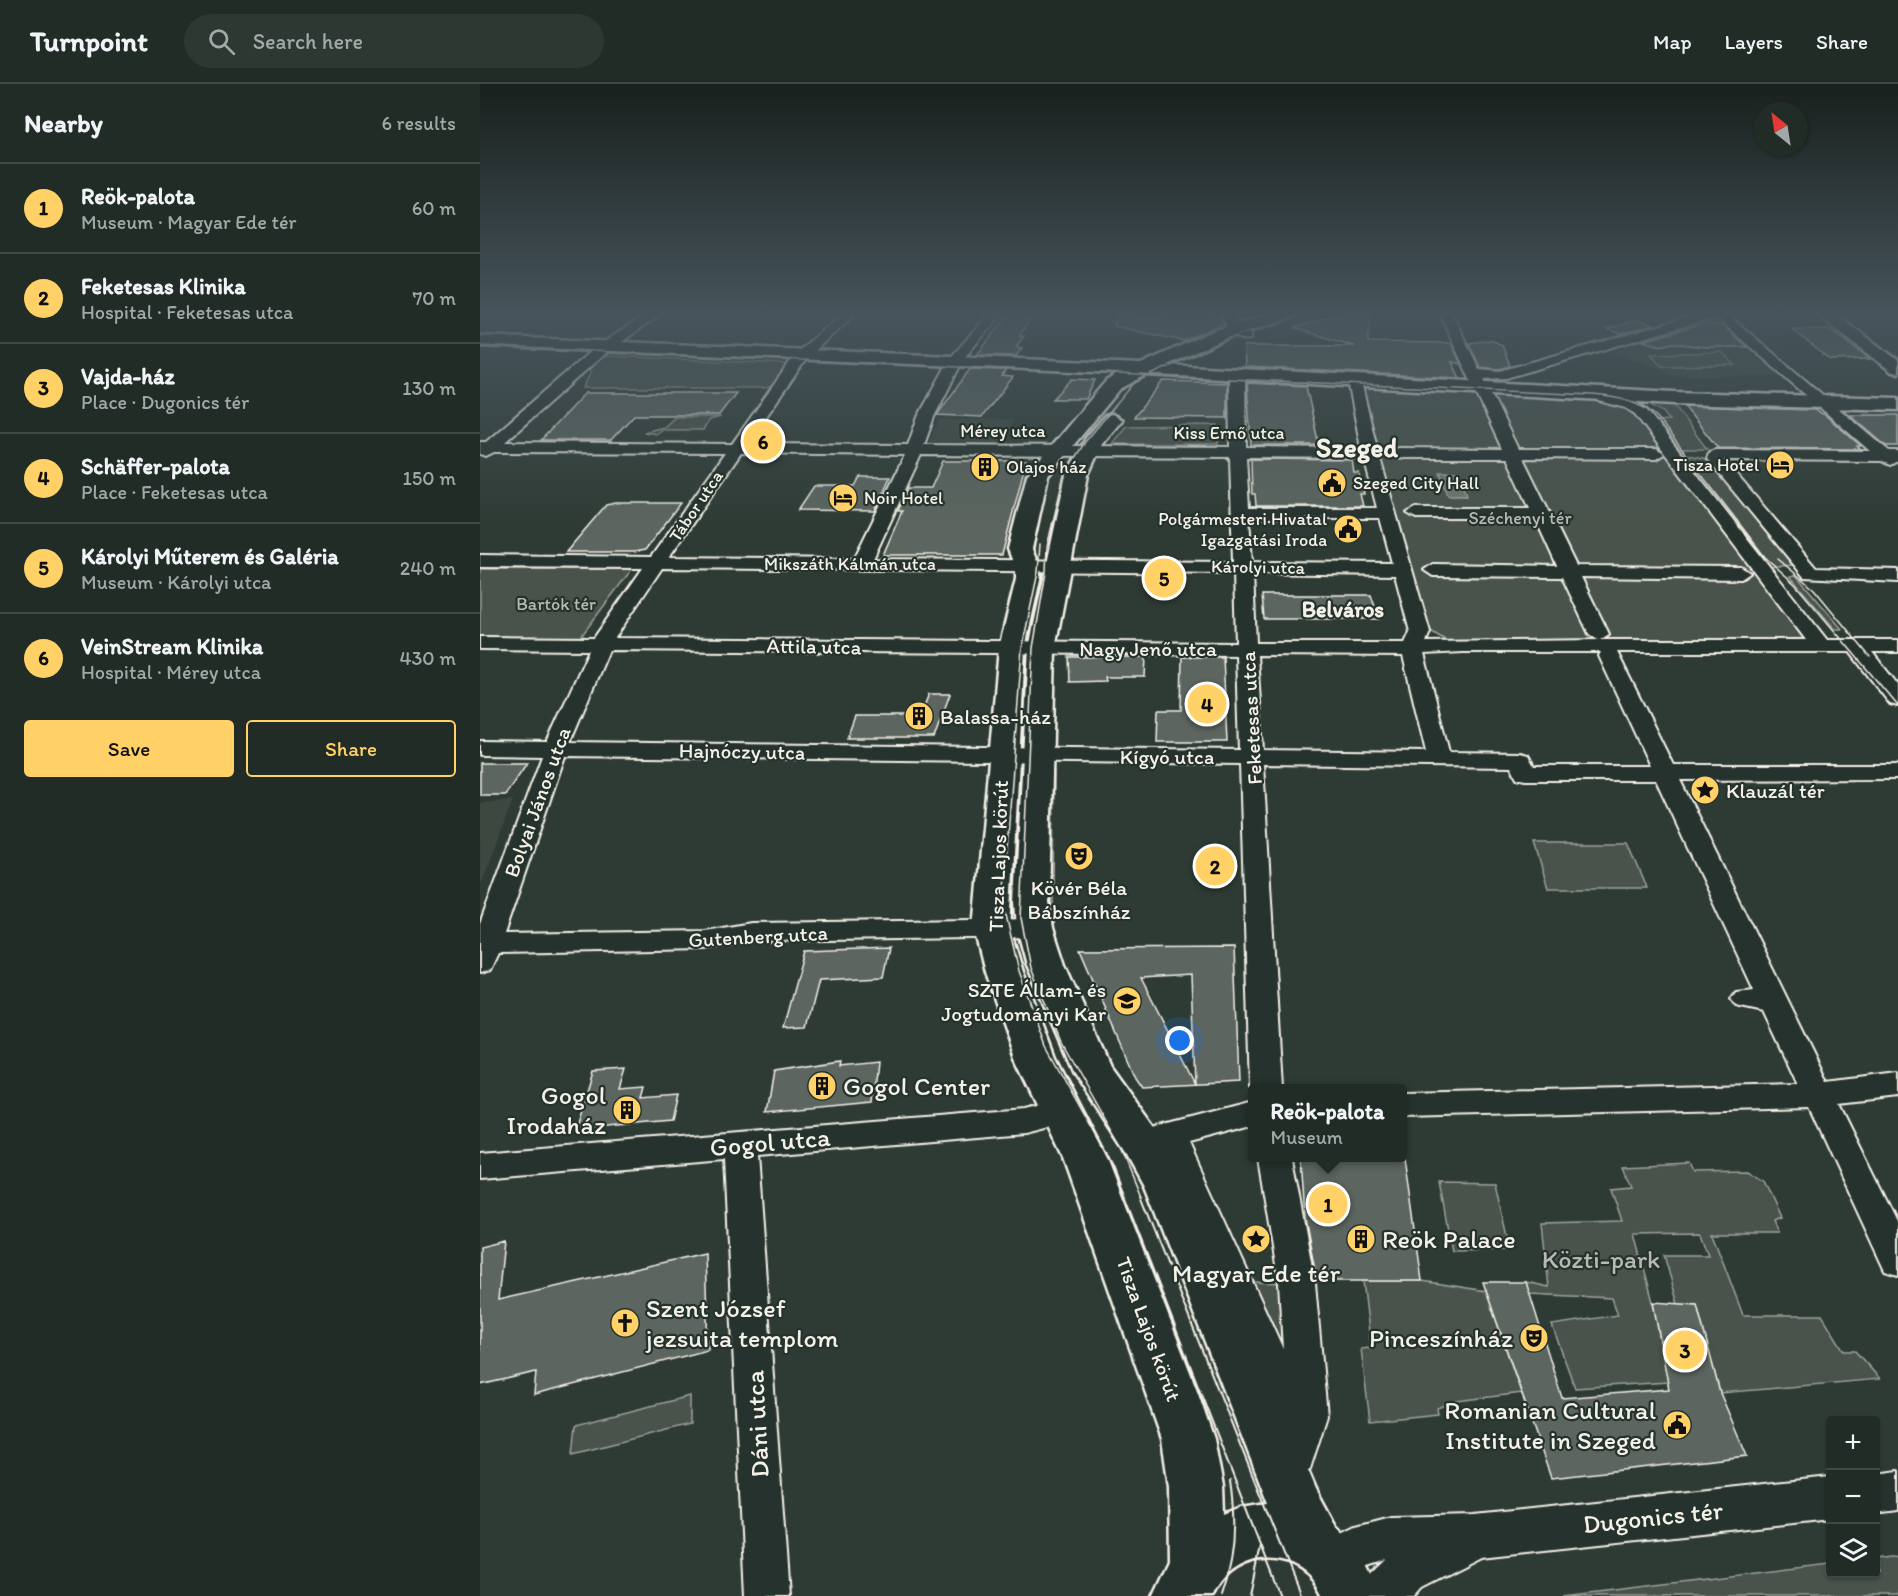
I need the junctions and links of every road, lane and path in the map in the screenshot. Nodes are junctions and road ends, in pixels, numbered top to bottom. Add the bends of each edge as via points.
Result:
1 (1354, 384) edge
2 (1488, 384) edge
3 (561, 385) edge
4 (782, 385) edge
5 (944, 385) edge
6 (1115, 385) edge
7 (1237, 385) edge
8 (1493, 385) edge
9 (1495, 385) edge
10 (1802, 385) edge
11 (1652, 397) junction
12 (1604, 398) junction
13 (1823, 403) junction
14 (1898, 404) edge
15 (1631, 405) junction
16 (1122, 408) dead end
17 (735, 449) junction
18 (484, 450) edge
19 (912, 450) junction
20 (1058, 451) junction
21 (1088, 452) junction
22 (1238, 452) junction
23 (1371, 453) junction
24 (1398, 453) dead end
25 (1512, 453) junction
26 (1656, 454) dead end
27 (1892, 456) edge
28 (1898, 467) edge
29 (1241, 513) junction
30 (1387, 513) junction
31 (1416, 513) dead end
32 (1541, 513) junction
33 (480, 561) edge
34 (658, 562) junction
35 (861, 564) junction
36 (1042, 565) junction
37 (1244, 567) junction
38 (1402, 569) junction
39 (1433, 570) dead end
40 (1568, 570) junction
41 (1741, 573) dead end
42 (1898, 576) edge
43 (1418, 623) junction
44 (480, 643) edge
45 (601, 645) junction
46 (1463, 646) junction
47 (1821, 646) junction
48 (1856, 646) junction
49 (1898, 646) edge
50 (1027, 648) junction
51 (1247, 649) junction
52 (1412, 650) junction
53 (1898, 699) edge
54 (480, 747) edge
55 (556, 748) junction
56 (1004, 755) junction
57 (1039, 755) junction
58 (1253, 757) junction
59 (1439, 759) junction
60 (1898, 772) edge
61 (1666, 773) junction
62 (1035, 928) junction
63 (992, 929) junction
64 (482, 950) edge
65 (1266, 1084) edge
66 (1898, 1085) edge
67 (1817, 1095) junction
68 (1407, 1105) edge
69 (1060, 1112) junction
70 (1248, 1115) edge
71 (740, 1144) junction
72 (1276, 1162) edge
73 (480, 1166) edge
74 (1898, 1260) edge
75 (1898, 1491) edge
76 (1880, 1493) edge
77 (1826, 1498) edge
78 (1475, 1536) junction
79 (1334, 1567) edge
80 (1190, 1579) edge
81 (767, 1596) edge
82 (1382, 1596) edge

1 - 23 street
2 - 25 street
3 - 18 street
4 - 17 street, Tábor utca
5 - 19 street
6 - 20 street, Tisza Lajos körút
7 - 22 street, Feketesas utca
8 - 12 street
9 - 11 street
10 - 13 street
11 - 12 street
11 - 13 street
11 - 15 street
12 - 15 street
13 - 14 street
13 - 27 street
15 - 47 street via 1640,411
16 - 21 street, Tisza Lajos körút
17 - 18 street, Mérey utca
17 - 19 street, Mérey utca
17 - 34 street, Tábor utca
19 - 20 street, Mérey utca
19 - 35 street
20 - 21 street, Mérey utca
20 - 36 street, Tisza Lajos körút via 1038,475 1020,549
21 - 22 street, Kiss Ernő utca
21 - 36 street, Tisza Lajos körút
22 - 23 street, Kiss Ernő utca
22 - 29 street, Feketesas utca
23 - 30 street
24 - 25 street
25 - 26 street
25 - 32 street
27 - 28 street
27 - 42 street via 1715,455 1715,459 1811,573
29 - 30 street
29 - 37 street, Feketesas utca
30 - 38 street
31 - 32 street
32 - 40 street
33 - 34 street
34 - 35 street, Mikszáth Kálmán utca
34 - 45 street
35 - 36 street, Mikszáth Kálmán utca
36 - 37 street, Károlyi utca
36 - 50 street, Tisza Lajos körút via 1028,579
37 - 38 street, Károlyi utca
37 - 51 street, Feketesas utca
38 - 43 street
39 - 40 street
40 - 41 street
40 - 61 street
43 - 46 street
43 - 52 street via 1418,641
44 - 45 street
45 - 50 street, Attila utca
45 - 55 street, Bolyai János utca
46 - 47 street
46 - 52 street
47 - 48 street
48 - 49 street
48 - 53 street
50 - 51 street, Nagy Jenő utca
50 - 56 street, Tisza Lajos körút
50 - 57 street, Tisza Lajos körút
51 - 52 street, Nagy Jenő utca
51 - 58 street, Feketesas utca
52 - 59 street
54 - 55 street, Hajnóczy utca
55 - 56 street, Hajnóczy utca
55 - 64 street, Bolyai János utca
56 - 57 street, Kígyó utca
56 - 63 street, Tisza Lajos körút
57 - 58 street, Kígyó utca
57 - 62 street, Tisza Lajos körút via 1032,902
58 - 59 street, Kígyó utca
58 - 65 street, Feketesas utca
59 - 61 street via 1520,760 1525,773
60 - 61 street
61 - 67 street via 1760,1001
62 - 63 street, Gutenberg utca
62 - 79 street, Tisza Lajos körút via 1046,964 1093,1072 1165,1184 1297,1508
63 - 64 street, Gutenberg utca via 751,932 705,940
63 - 69 street, Tisza Lajos körút via 1019,1015
66 - 67 street
67 - 68 street
67 - 74 street
69 - 71 street, Gogol utca via 1024,1120
69 - 80 street, Tisza Lajos körút via 1085,1158 1188,1440 1196,1487
70 - 72 street via 1161,1138 1297,1424 1296,1455 1307,1416 1297,1283
71 - 73 street, Gogol utca
71 - 81 street, Dáni utca
75 - 76 street
77 - 78 street, Dugonics tér
78 - 79 street, Dugonics tér via 1391,1538 1356,1548
78 - 82 street, Dugonics tér via 1407,1572
79 - 80 street via 1290,1534 1250,1531 1213,1548

